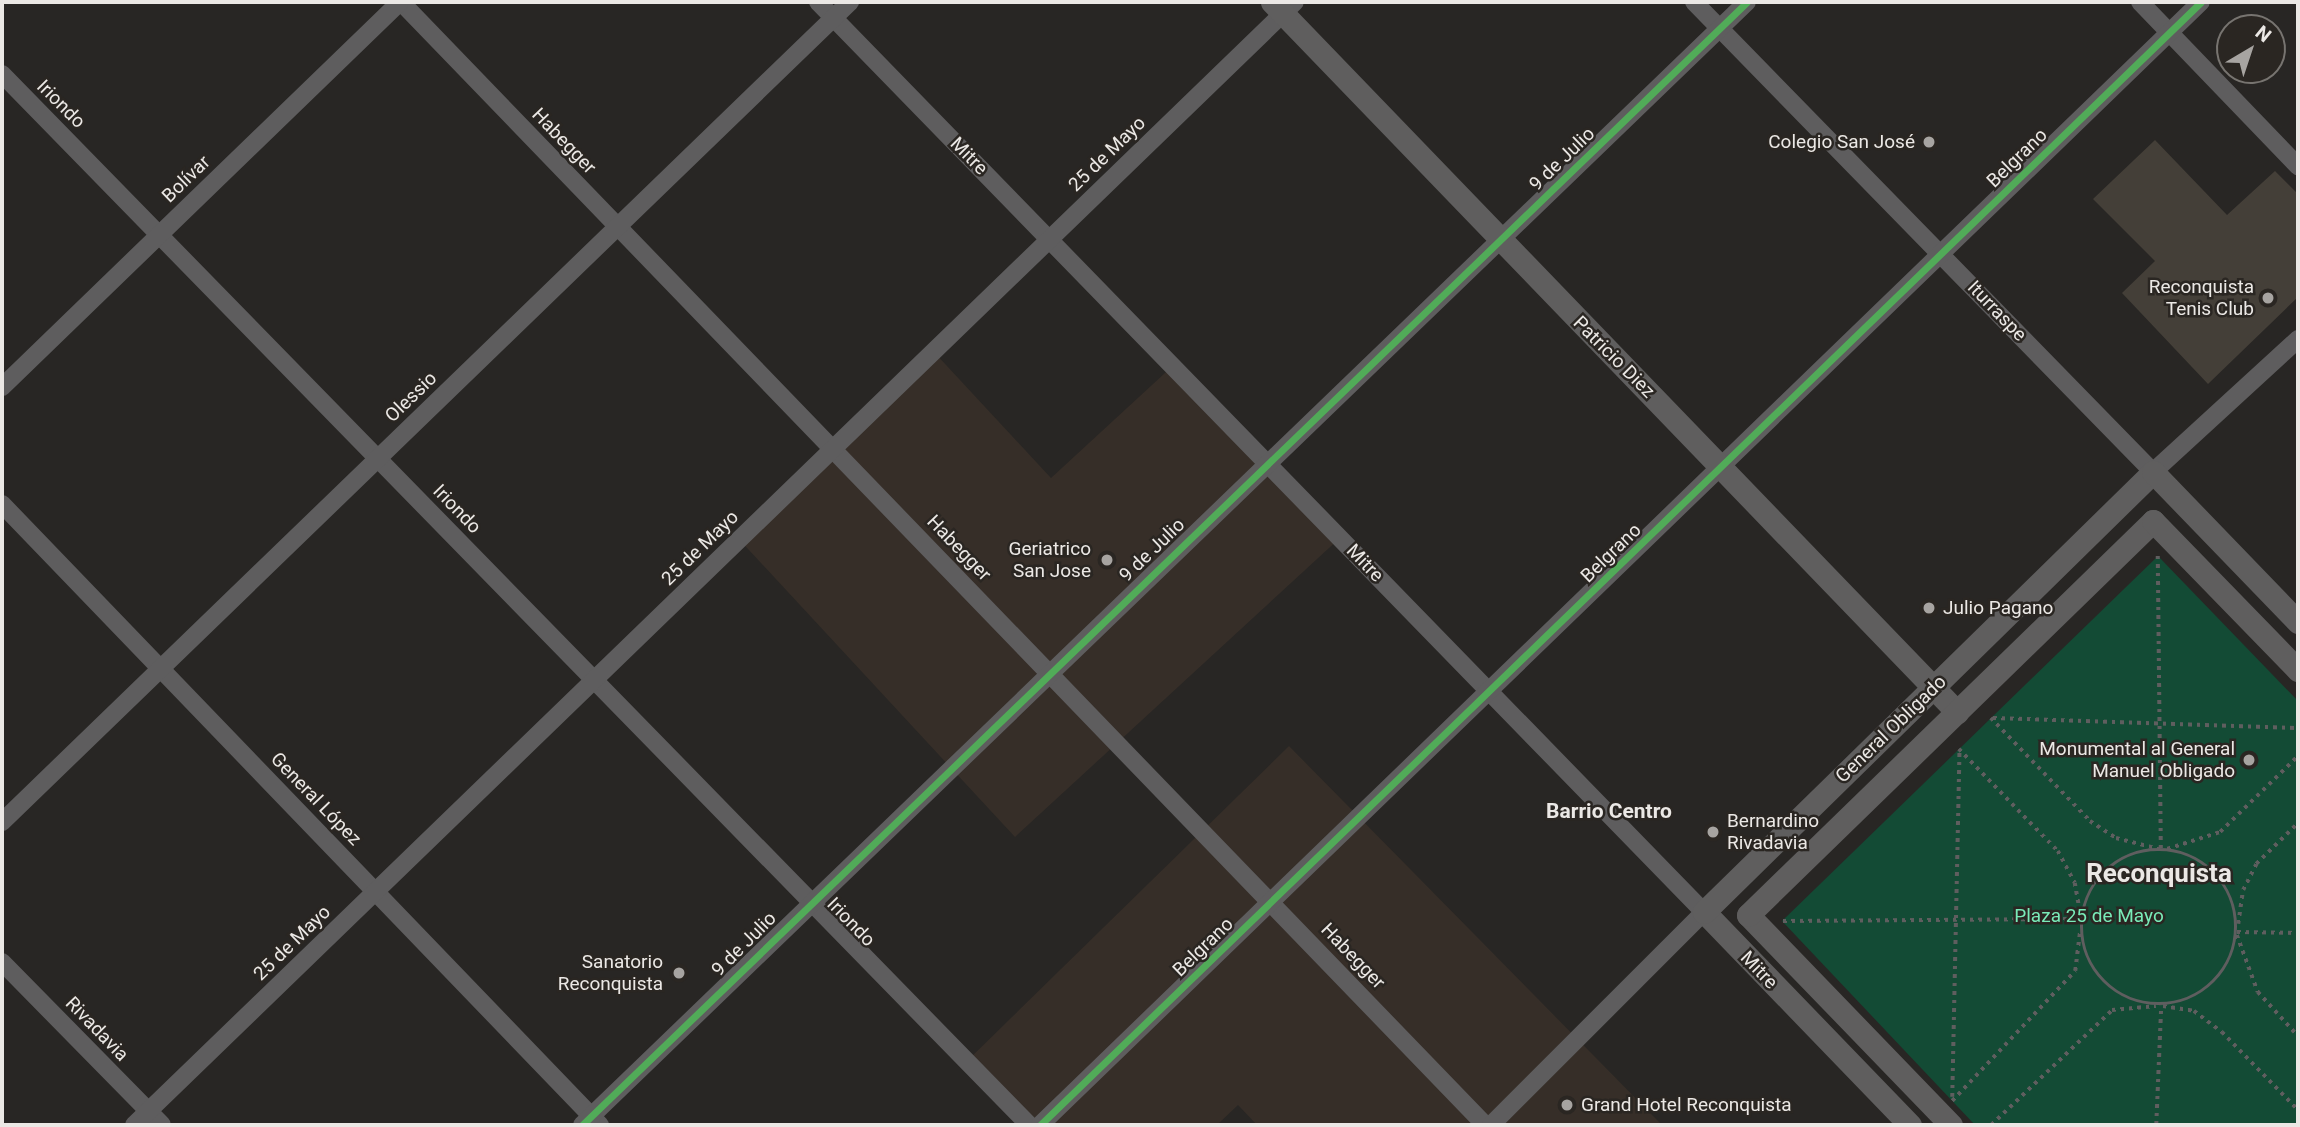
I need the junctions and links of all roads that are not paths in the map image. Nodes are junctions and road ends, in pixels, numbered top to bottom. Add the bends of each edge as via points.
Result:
1 (400, 2) edge
2 (818, 2) edge
3 (850, 2) edge
4 (1694, 2) edge
5 (1748, 2) edge
6 (2140, 2) edge
7 (2201, 2) edge
8 (1283, 6) edge
9 (833, 18) junction
10 (1720, 29) junction
11 (2170, 32) junction
12 (2, 74) edge
13 (2298, 166) edge
14 (617, 226) junction
15 (159, 234) junction
16 (1050, 239) junction
17 (1499, 241) junction
18 (1942, 254) junction
19 (2298, 339) edge
20 (2, 387) edge
21 (834, 448) junction
22 (378, 458) junction
23 (1266, 462) junction
24 (1722, 467) junction
25 (2153, 472) junction
26 (2, 504) edge
27 (2298, 622) edge
28 (160, 669) junction
29 (2298, 670) edge
30 (1049, 672) junction
31 (595, 680) junction
32 (1934, 687) junction
33 (1491, 691) junction
34 (1956, 712) junction
35 (2, 822) edge
36 (376, 891) junction
37 (809, 902) junction
38 (1273, 902) junction
39 (1704, 912) junction
40 (2, 962) edge
41 (148, 1111) junction
42 (591, 1122) edge
43 (1947, 1124) edge
44 (134, 1125) edge
45 (162, 1125) edge
46 (1029, 1125) edge
47 (1040, 1125) edge
48 (1485, 1125) edge
49 (1491, 1125) edge
50 (1910, 1125) edge

1 - 14 street, Habegger
1 - 15 street, Bolívar
2 - 9 street, Mitre
3 - 9 street, Olessio
4 - 10 street, Iturraspe
5 - 10 street, 9 de Julio
6 - 11 street
7 - 11 street, Belgrano
8 - 16 street, 25 de Mayo
8 - 17 main road, Patricio Diez
9 - 14 street, Olessio
9 - 16 street, Mitre
10 - 17 street, 9 de Julio
10 - 18 street, Iturraspe
11 - 13 street
11 - 18 street, Belgrano
12 - 15 street, Iriondo
14 - 21 street, Habegger
14 - 22 street, Olessio
15 - 20 street, Bolívar
15 - 22 street, Iriondo
16 - 21 street, 25 de Mayo
16 - 23 street, Mitre
17 - 23 street, 9 de Julio
17 - 24 main road, Patricio Diez
18 - 24 street, Belgrano
18 - 25 street, Iturraspe
19 - 25 street, General Obligado
21 - 30 street, Habegger
21 - 31 street, 25 de Mayo
22 - 28 street, Olessio
22 - 31 street, Iriondo
23 - 30 street, 9 de Julio
23 - 33 street, Mitre
24 - 32 main road, Patricio Diez
24 - 33 street, Belgrano
25 - 27 main road, Iturraspe
25 - 32 main road, General Obligado
26 - 28 street, General López
28 - 35 street, Olessio
28 - 36 street, General López
29 - 34 main road via 2153,521
30 - 37 street, 9 de Julio
30 - 38 street, Habegger
31 - 36 street, 25 de Mayo
31 - 37 street, Iriondo
32 - 34 main road, Patricio Diez
32 - 39 main road, General Obligado
33 - 38 street, Belgrano
33 - 39 street, Mitre
34 - 43 main road, Mitre via 1748,915
36 - 41 street, 25 de Mayo
36 - 42 street, General López
37 - 42 street, 9 de Julio
37 - 46 street, Iriondo
38 - 47 street, Belgrano
38 - 48 street, Habegger
39 - 49 street, General Obligado
39 - 50 main road, Mitre
40 - 41 street, Rivadavia
41 - 44 street, 25 de Mayo
41 - 45 street, Rivadavia

